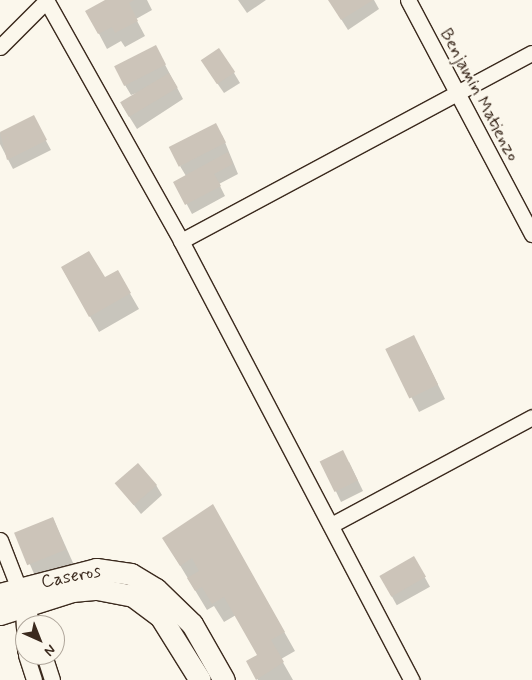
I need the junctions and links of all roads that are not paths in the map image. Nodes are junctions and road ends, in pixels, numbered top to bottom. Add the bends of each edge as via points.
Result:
1 (46, 0) edge
2 (408, 0) edge
3 (0, 47) edge
4 (532, 53) edge
5 (456, 93) junction
6 (532, 234) edge
7 (181, 241) junction
8 (532, 417) edge
9 (331, 525) junction
10 (0, 540) edge
11 (13, 596) edge
12 (0, 614) edge
13 (17, 615) edge
14 (26, 615) edge
15 (29, 665) edge
16 (47, 665) edge
17 (34, 680) edge
18 (52, 680) edge
19 (200, 680) edge
20 (224, 680) edge
21 (411, 680) edge

1 - 3 street
1 - 7 street
2 - 5 street, Benjamin Matienzo
4 - 5 street
5 - 6 street, Benjamin Matienzo
5 - 7 street
7 - 9 street
8 - 9 street
9 - 21 street
10 - 11 street
11 - 12 main road
11 - 13 street
11 - 14 street
11 - 19 main road, Caseros via 80,590 133,596 160,616
11 - 20 main road, Caseros via 96,569 131,574 156,589 192,624
15 - 17 street
16 - 18 street

